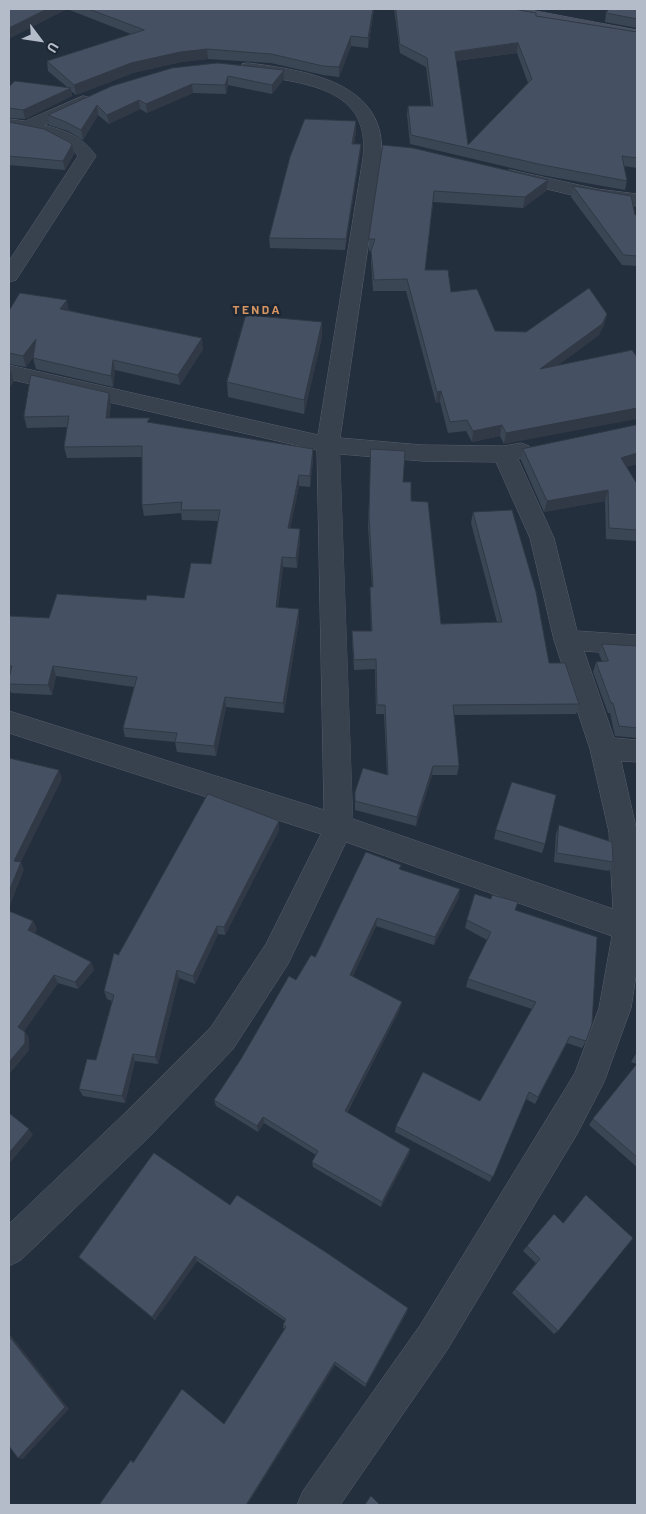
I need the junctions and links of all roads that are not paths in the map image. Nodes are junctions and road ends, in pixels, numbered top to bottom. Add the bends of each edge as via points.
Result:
1 (502, 9) edge
2 (637, 36) edge
3 (232, 67) edge
4 (101, 94) edge
5 (9, 124) edge
6 (28, 126) junction
7 (373, 144) junction
8 (391, 148) edge
9 (497, 171) edge
10 (637, 200) edge
11 (9, 276) edge
12 (9, 372) edge
13 (328, 445) junction
14 (542, 446) edge
15 (504, 454) junction
16 (567, 640) junction
17 (637, 645) edge
18 (9, 722) edge
19 (604, 749) junction
20 (637, 751) edge
21 (339, 827) junction
22 (633, 930) edge
23 (9, 1248) edge
24 (317, 1505) edge

1 - 2 street
3 - 7 street via 320,80 363,108
4 - 6 street
5 - 6 street
6 - 11 street via 74,141 87,156
7 - 8 street
7 - 13 street
9 - 10 street via 597,195
12 - 13 street
13 - 15 street via 422,453
13 - 21 street
14 - 15 street
15 - 16 street via 542,538
16 - 17 street
16 - 19 street
18 - 21 street
19 - 20 street
19 - 22 street via 623,832
21 - 22 street
21 - 23 street via 277,954 222,1038
22 - 24 street via 615,1008 588,1082 434,1337

